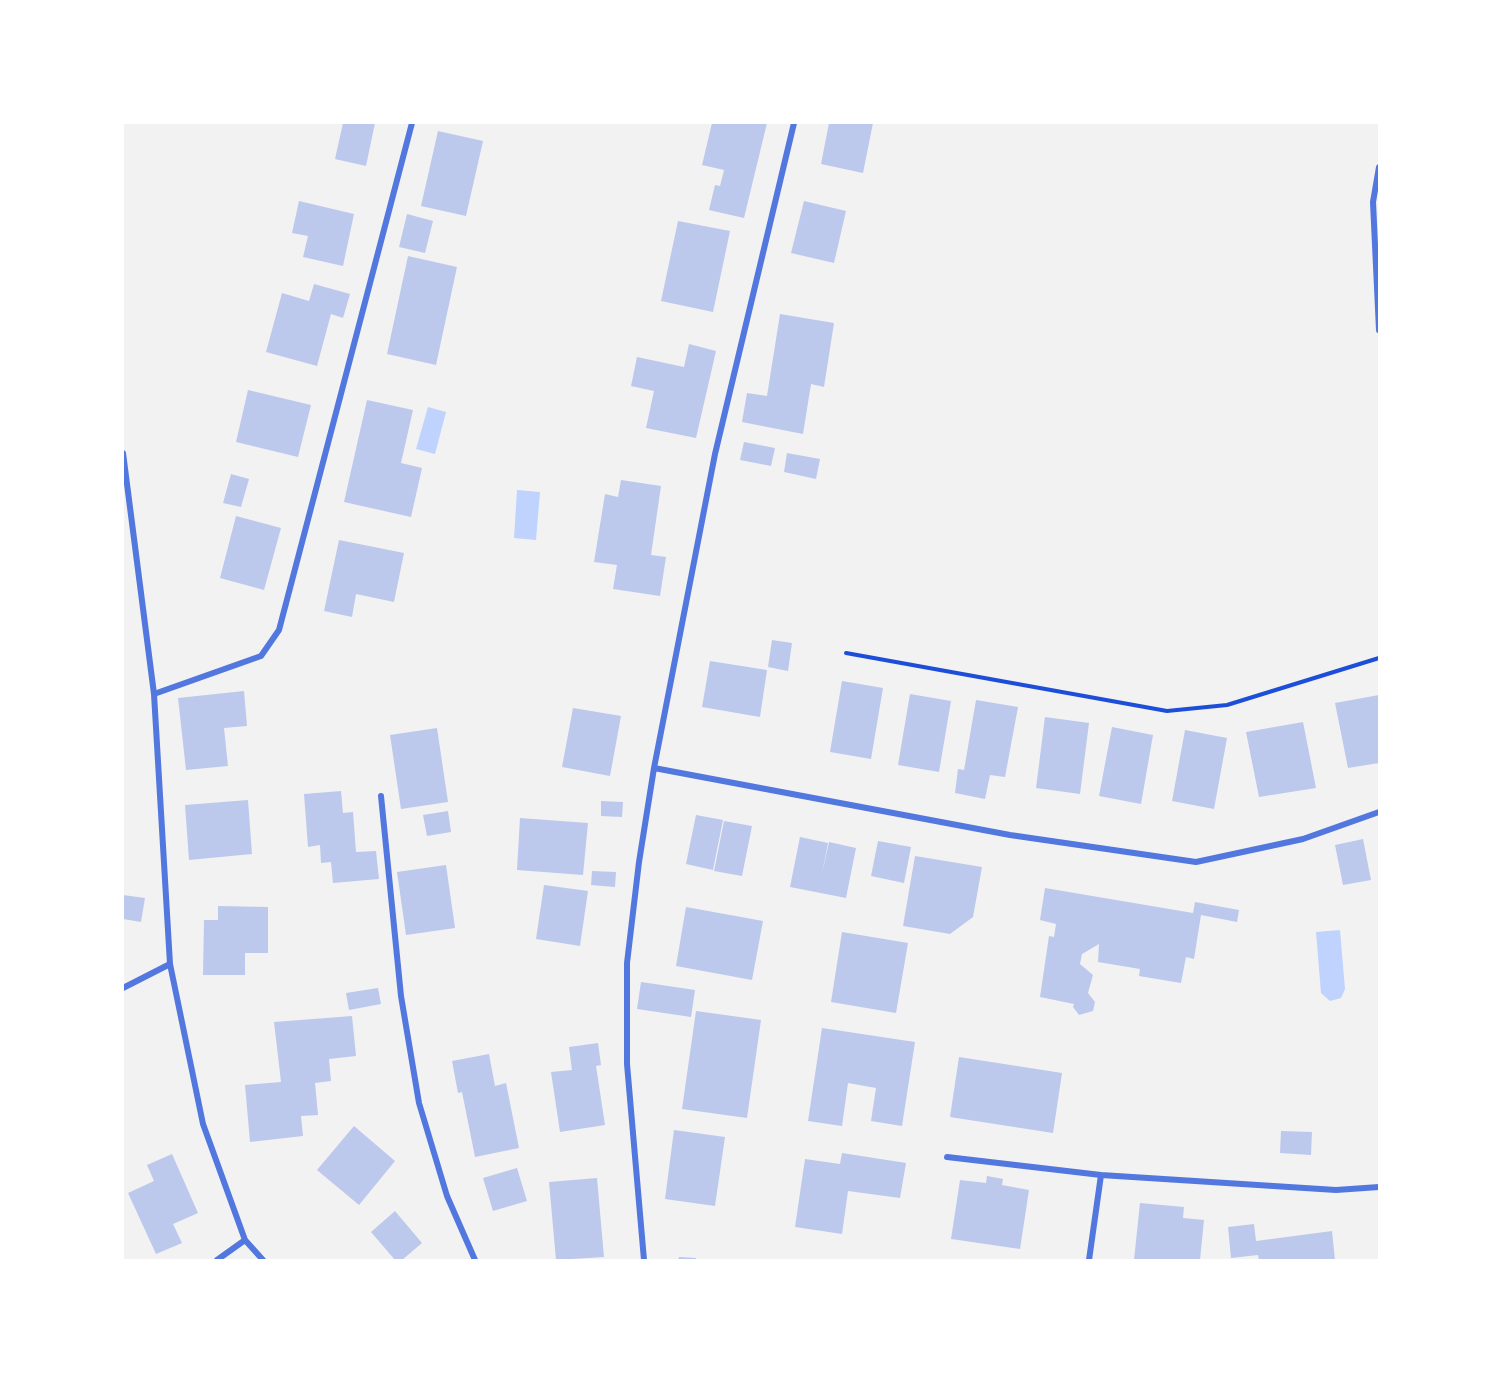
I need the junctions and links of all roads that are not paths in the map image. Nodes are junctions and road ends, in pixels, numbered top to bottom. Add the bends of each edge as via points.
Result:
1 (412, 123) edge
2 (794, 123) edge
3 (1379, 167) edge
4 (1379, 330) edge
5 (123, 453) edge
6 (154, 694) junction
7 (654, 768) junction
8 (381, 796) dead end
9 (1379, 812) edge
10 (170, 964) junction
11 (123, 988) edge
12 (947, 1157) dead end
13 (1101, 1175) junction
14 (1379, 1187) edge
15 (245, 1240) junction
16 (217, 1260) edge
17 (263, 1260) edge
18 (475, 1260) edge
19 (644, 1260) edge
20 (1089, 1260) edge

1 - 6 street via 279,630 261,656
2 - 7 street via 714,454
3 - 4 street via 1373,202
5 - 6 street
6 - 10 street
7 - 9 street via 1010,835 1196,862 1304,839
7 - 19 street via 627,963 627,1064
8 - 18 street via 401,996 419,1103 447,1196
10 - 11 street
10 - 15 street via 203,1124
12 - 13 street
13 - 14 street via 1336,1190
13 - 20 street
15 - 16 street
15 - 17 street

